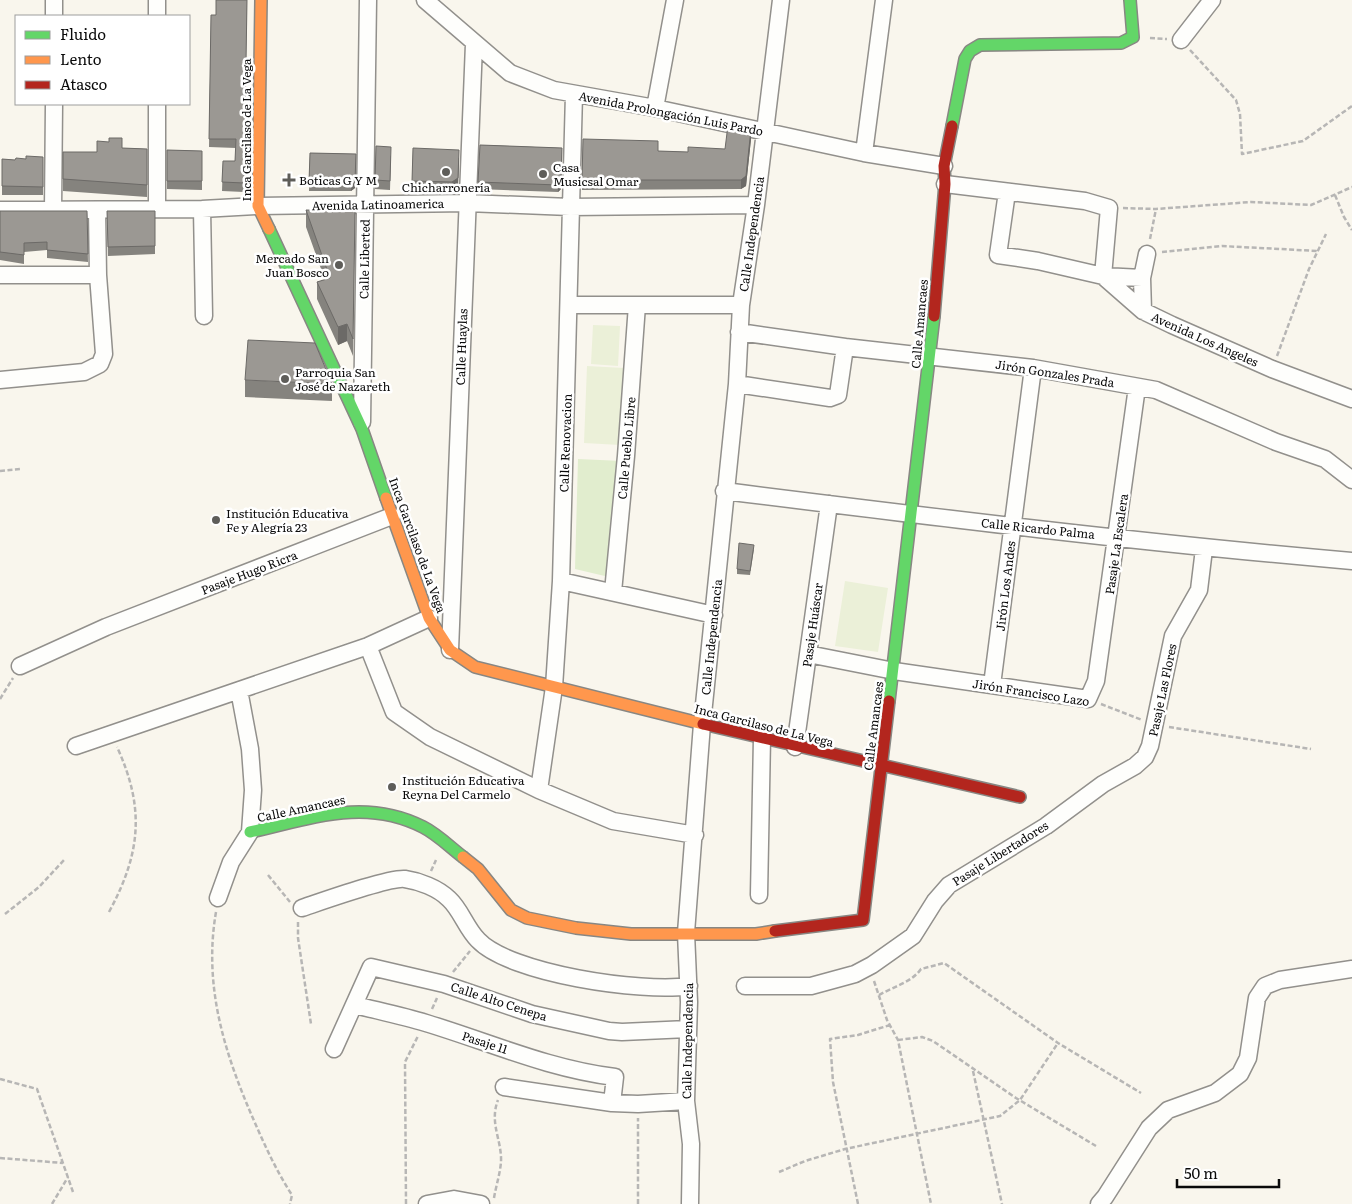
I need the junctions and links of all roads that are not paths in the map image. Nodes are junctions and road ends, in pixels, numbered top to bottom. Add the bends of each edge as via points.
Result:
1 (54, 0) edge
2 (157, 0) edge
3 (261, 0) edge
4 (368, 0) edge
5 (425, 0) edge
6 (674, 0) edge
7 (781, 0) edge
8 (884, 0) edge
9 (1130, 0) edge
10 (1212, 0) edge
11 (54, 15) edge
12 (157, 15) edge
13 (1181, 40) road end
14 (474, 44) junction
15 (574, 94) junction
16 (54, 105) edge
17 (157, 105) edge
18 (655, 108) junction
19 (765, 132) junction
20 (864, 152) junction
21 (944, 166) junction
22 (945, 184) junction
23 (1007, 192) junction
24 (466, 203) junction
25 (364, 204) junction
26 (756, 205) junction
27 (258, 206) junction
28 (570, 207) junction
29 (157, 209) junction
30 (202, 209) junction
31 (0, 210) edge
32 (53, 210) junction
33 (97, 210) junction
34 (1147, 254) road end
35 (0, 275) edge
36 (98, 275) junction
37 (1103, 276) junction
38 (1142, 278) junction
39 (570, 305) junction
40 (637, 305) junction
41 (741, 305) junction
42 (1143, 311) junction
43 (204, 316) dead end
44 (739, 332) junction
45 (845, 347) junction
46 (930, 357) junction
47 (1033, 368) junction
48 (0, 380) edge
49 (737, 384) junction
50 (1137, 387) junction
51 (1352, 400) edge
52 (362, 429) junction
53 (1352, 480) edge
54 (724, 491) junction
55 (829, 504) junction
56 (911, 514) junction
57 (392, 516) junction
58 (1012, 525) junction
59 (1117, 536) junction
60 (1204, 549) junction
61 (1352, 561) edge
62 (561, 581) junction
63 (613, 592) junction
64 (714, 615) junction
65 (429, 618) junction
66 (368, 646) junction
67 (450, 650) junction
68 (808, 654) junction
69 (20, 666) road end
70 (894, 672) junction
71 (992, 685) junction
72 (554, 687) junction
73 (238, 690) junction
74 (1088, 698) joint
75 (702, 724) junction
76 (762, 738) junction
77 (76, 746) dead end
78 (795, 747) junction
79 (882, 767) junction
80 (1103, 784) joint
81 (539, 790) junction
82 (1020, 797) dead end
83 (250, 832) junction
84 (695, 835) junction
85 (760, 895) dead end
86 (218, 898) road end
87 (302, 908) road end
88 (686, 933) junction
89 (1352, 969) edge
90 (689, 986) junction
91 (745, 986) dead end
92 (356, 1005) junction
93 (688, 1029) junction
94 (334, 1049) dead end
95 (504, 1087) road end
96 (686, 1101) junction
97 (612, 1103) junction
98 (690, 1203) edge
99 (427, 1204) edge
100 (481, 1204) edge
101 (1099, 1204) edge

1 - 11 street
2 - 12 street
3 - 27 street, Inca Garcilaso de La Vega
4 - 25 street, Calle Liberted
5 - 14 street, Avenida Prolongación Luis Pardo
6 - 18 street
7 - 19 street, Calle Independencia
8 - 20 street
9 - 21 street, Calle Amancaes via 1133,37 1120,43 980,45 970,51 965,59
10 - 13 street
14 - 15 street, Avenida Prolongación Luis Pardo via 510,73
14 - 24 street, Calle Huaylas
15 - 18 street, Avenida Prolongación Luis Pardo
15 - 28 street, Calle Renovacion
16 - 32 street
17 - 29 street
18 - 19 street, Avenida Prolongación Luis Pardo
19 - 20 street, Avenida Prolongación Luis Pardo
19 - 26 street, Calle Independencia
20 - 21 street, Avenida Prolongación Luis Pardo
21 - 22 street, Calle Amancaes
22 - 23 street
22 - 46 street, Calle Amancaes
23 - 37 street via 1085,201 1108,208
23 - 37 street via 998,256
24 - 25 street, Avenida Latinoamerica
24 - 28 street, Avenida Latinoamerica
24 - 67 street, Calle Huaylas
25 - 27 street, Avenida Latinoamerica
25 - 52 street, Calle Liberted
26 - 28 street, Avenida Latinoamerica
26 - 41 street, Calle Independencia
27 - 30 street, Avenida Latinoamerica
27 - 52 street, Inca Garcilaso de La Vega
28 - 39 street, Calle Renovacion
29 - 30 street, Avenida Latinoamerica
29 - 33 street, Avenida Latinoamerica
30 - 43 street
31 - 32 street, Avenida Latinoamerica
32 - 33 street, Avenida Latinoamerica
33 - 36 street
34 - 38 street
35 - 36 street
36 - 48 street via 104,354 100,364 84,372
37 - 38 street
37 - 42 street, Avenida Los Angeles
38 - 42 street
39 - 40 street
39 - 62 street, Calle Renovacion
40 - 41 street
40 - 63 street, Calle Pueblo Libre
41 - 44 street, Calle Independencia
42 - 51 street, Avenida Los Angeles via 1272,369
44 - 45 street, Jirón Gonzales Prada
44 - 49 street, Calle Independencia
45 - 46 street, Jirón Gonzales Prada
45 - 49 street via 838,395 830,398
46 - 47 street, Jirón Gonzales Prada
46 - 56 street, Calle Amancaes
47 - 50 street, Jirón Gonzales Prada
47 - 58 street, Jirón Los Andes
49 - 54 street, Calle Independencia
50 - 53 street, Jirón Gonzales Prada via 1156,390 1325,460
50 - 59 street, Pasaje La Escalera
52 - 57 street, Inca Garcilaso de La Vega
54 - 55 street, Calle Ricardo Palma
54 - 64 street, Calle Independencia
55 - 56 street, Calle Ricardo Palma
55 - 68 street, Pasaje Huáscar
56 - 58 street, Calle Ricardo Palma
56 - 70 street, Calle Amancaes
57 - 65 street, Inca Garcilaso de La Vega
57 - 69 street, Pasaje Hugo Ricra via 106,627
58 - 59 street, Calle Ricardo Palma
58 - 71 street, Jirón Los Andes
59 - 60 street, Calle Ricardo Palma
59 - 74 street, Pasaje La Escalera via 1096,681
60 - 61 street, Calle Ricardo Palma
60 - 80 street, Pasaje Las Flores via 1199,590 1173,636 1150,746 1145,757 1135,766
62 - 63 street
62 - 72 street, Calle Renovacion
63 - 64 street
64 - 75 street, Calle Independencia
65 - 66 street
65 - 67 street, Inca Garcilaso de La Vega
66 - 73 street
66 - 81 street via 394,712 430,737
67 - 72 street, Inca Garcilaso de La Vega via 475,667
68 - 70 street, Jirón Francisco Lazo
68 - 78 street, Pasaje Huáscar
70 - 71 street, Jirón Francisco Lazo
70 - 79 street, Calle Amancaes
71 - 74 street, Jirón Francisco Lazo
72 - 75 street, Inca Garcilaso de La Vega
72 - 81 street, Calle Renovacion
73 - 77 street
73 - 83 street via 250,749 253,790
75 - 76 street, Inca Garcilaso de La Vega
75 - 84 street, Calle Independencia
76 - 78 street, Inca Garcilaso de La Vega
76 - 85 street
78 - 79 street, Inca Garcilaso de La Vega
79 - 82 street, Inca Garcilaso de La Vega
79 - 88 street, Calle Amancaes via 863,920 756,934
80 - 91 street, Pasaje Libertadores via 1046,826 950,885 935,901 913,936 872,965 855,974 811,986
81 - 84 street via 612,821
83 - 86 street via 231,862
83 - 88 street, Calle Amancaes via 327,814 377,811 424,827 478,869 511,910 527,918 631,934
84 - 88 street, Calle Independencia
87 - 90 street via 403,878 424,884 449,899 478,940 503,958 600,983 667,989
88 - 90 street, Calle Independencia
89 - 101 street via 1280,980 1265,986 1257,998 1248,1058 1240,1074 1216,1093 1168,1110 1149,1128
90 - 93 street, Calle Independencia
92 - 93 street, Calle Alto Cenepa via 371,968 444,984 532,1014 608,1031
92 - 94 street
92 - 97 street, Pasaje 11 via 425,1023 547,1063 588,1074 615,1077
93 - 96 street, Calle Independencia
95 - 97 street
96 - 97 street
96 - 98 street, Calle Independencia via 691,1144
99 - 100 street via 454,1199

